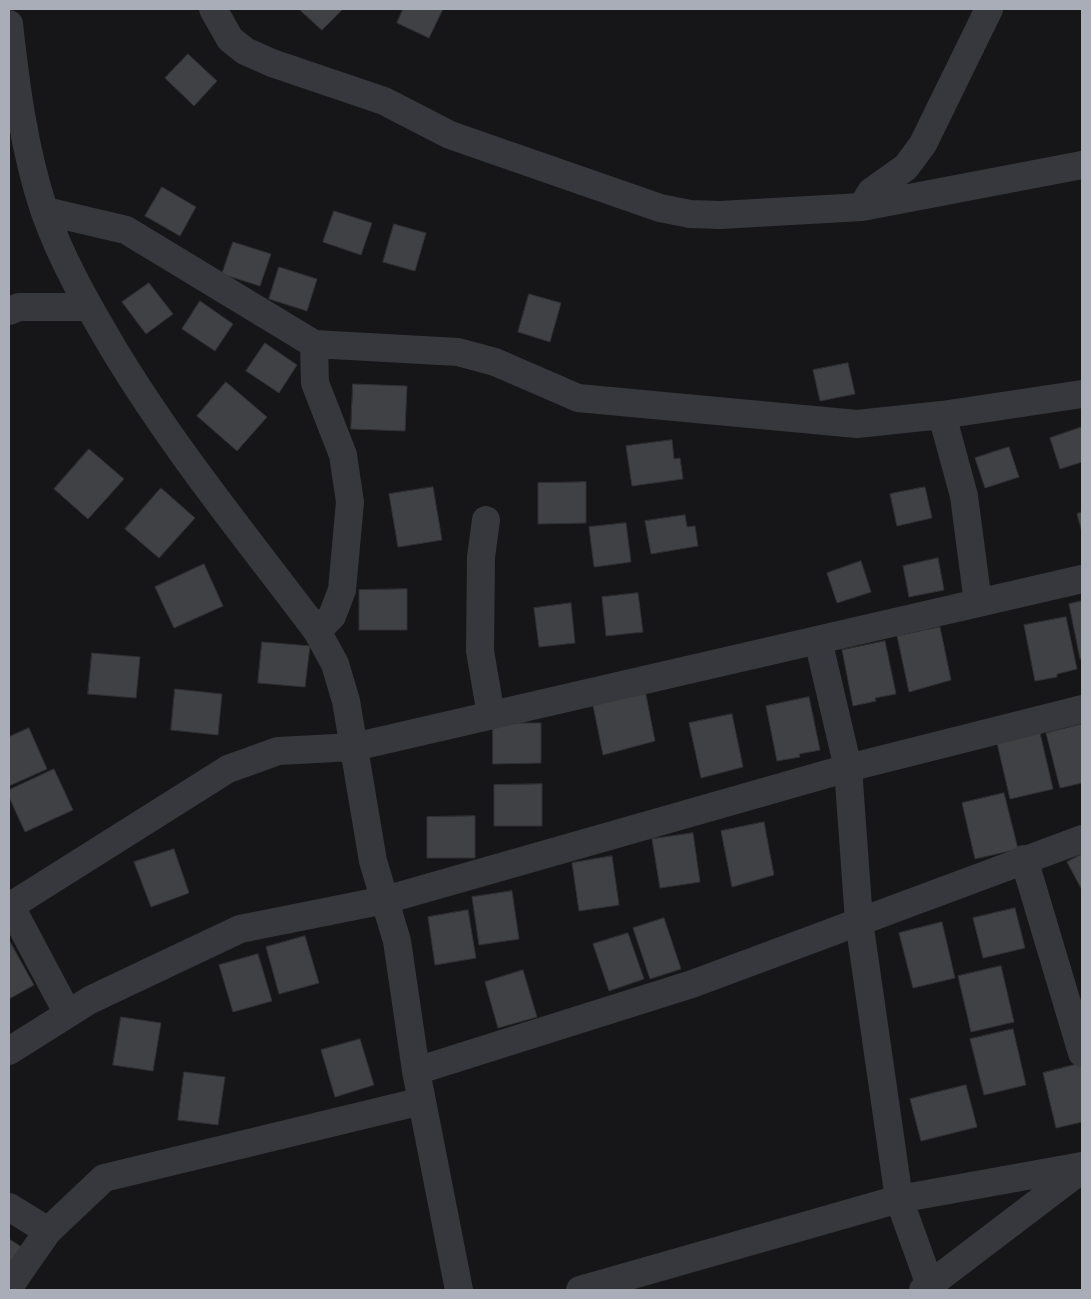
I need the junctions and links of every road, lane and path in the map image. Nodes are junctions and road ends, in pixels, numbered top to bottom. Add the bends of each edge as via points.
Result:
1 (213, 9) edge
2 (989, 9) edge
3 (9, 24) edge
4 (1082, 165) edge
5 (862, 207) junction
6 (44, 210) junction
7 (88, 306) junction
8 (9, 310) edge
9 (314, 344) junction
10 (1082, 394) edge
11 (942, 415) junction
12 (486, 520) dead end
13 (1082, 579) edge
14 (978, 603) junction
15 (317, 631) junction
16 (818, 640) junction
17 (1082, 709) edge
18 (491, 715) junction
19 (354, 747) junction
20 (848, 768) junction
21 (1082, 838) edge
22 (1024, 860) junction
23 (385, 900) junction
24 (9, 905) edge
25 (859, 921) junction
26 (68, 1014) junction
27 (9, 1050) edge
28 (1082, 1052) edge
29 (416, 1071) junction
30 (422, 1101) junction
31 (1082, 1168) edge
32 (899, 1200) junction
33 (9, 1207) edge
34 (48, 1231) junction
35 (12, 1287) edge
36 (927, 1288) edge
37 (459, 1290) edge
38 (580, 1290) edge

1 - 5 street via 230,39 245,51 384,101 450,134 660,208 720,215
2 - 5 street via 924,144 906,167 870,192
3 - 6 street via 22,124
4 - 5 street
6 - 7 street
6 - 9 street via 126,230
7 - 8 street
7 - 15 street via 136,387 173,441
9 - 11 street via 458,352 495,362 578,398 857,424
9 - 15 street via 315,383 342,455 350,502 342,590 332,616
10 - 11 street
11 - 14 street via 964,496
12 - 18 street via 481,556 480,651
13 - 14 street
14 - 16 street
15 - 19 street via 342,683
16 - 18 street
16 - 20 street
17 - 20 street
18 - 19 street
19 - 23 street via 373,861
19 - 24 street via 278,751 228,770
20 - 23 street
20 - 25 street
21 - 22 street
22 - 25 street
22 - 28 street
23 - 26 street via 240,929 90,1000
23 - 29 street via 397,941
24 - 26 street
25 - 29 street via 692,984
25 - 32 street
26 - 27 street
29 - 30 street
30 - 34 street via 104,1178
30 - 37 street
31 - 32 street
31 - 36 street
32 - 36 street
32 - 38 street
33 - 34 street
34 - 35 street

